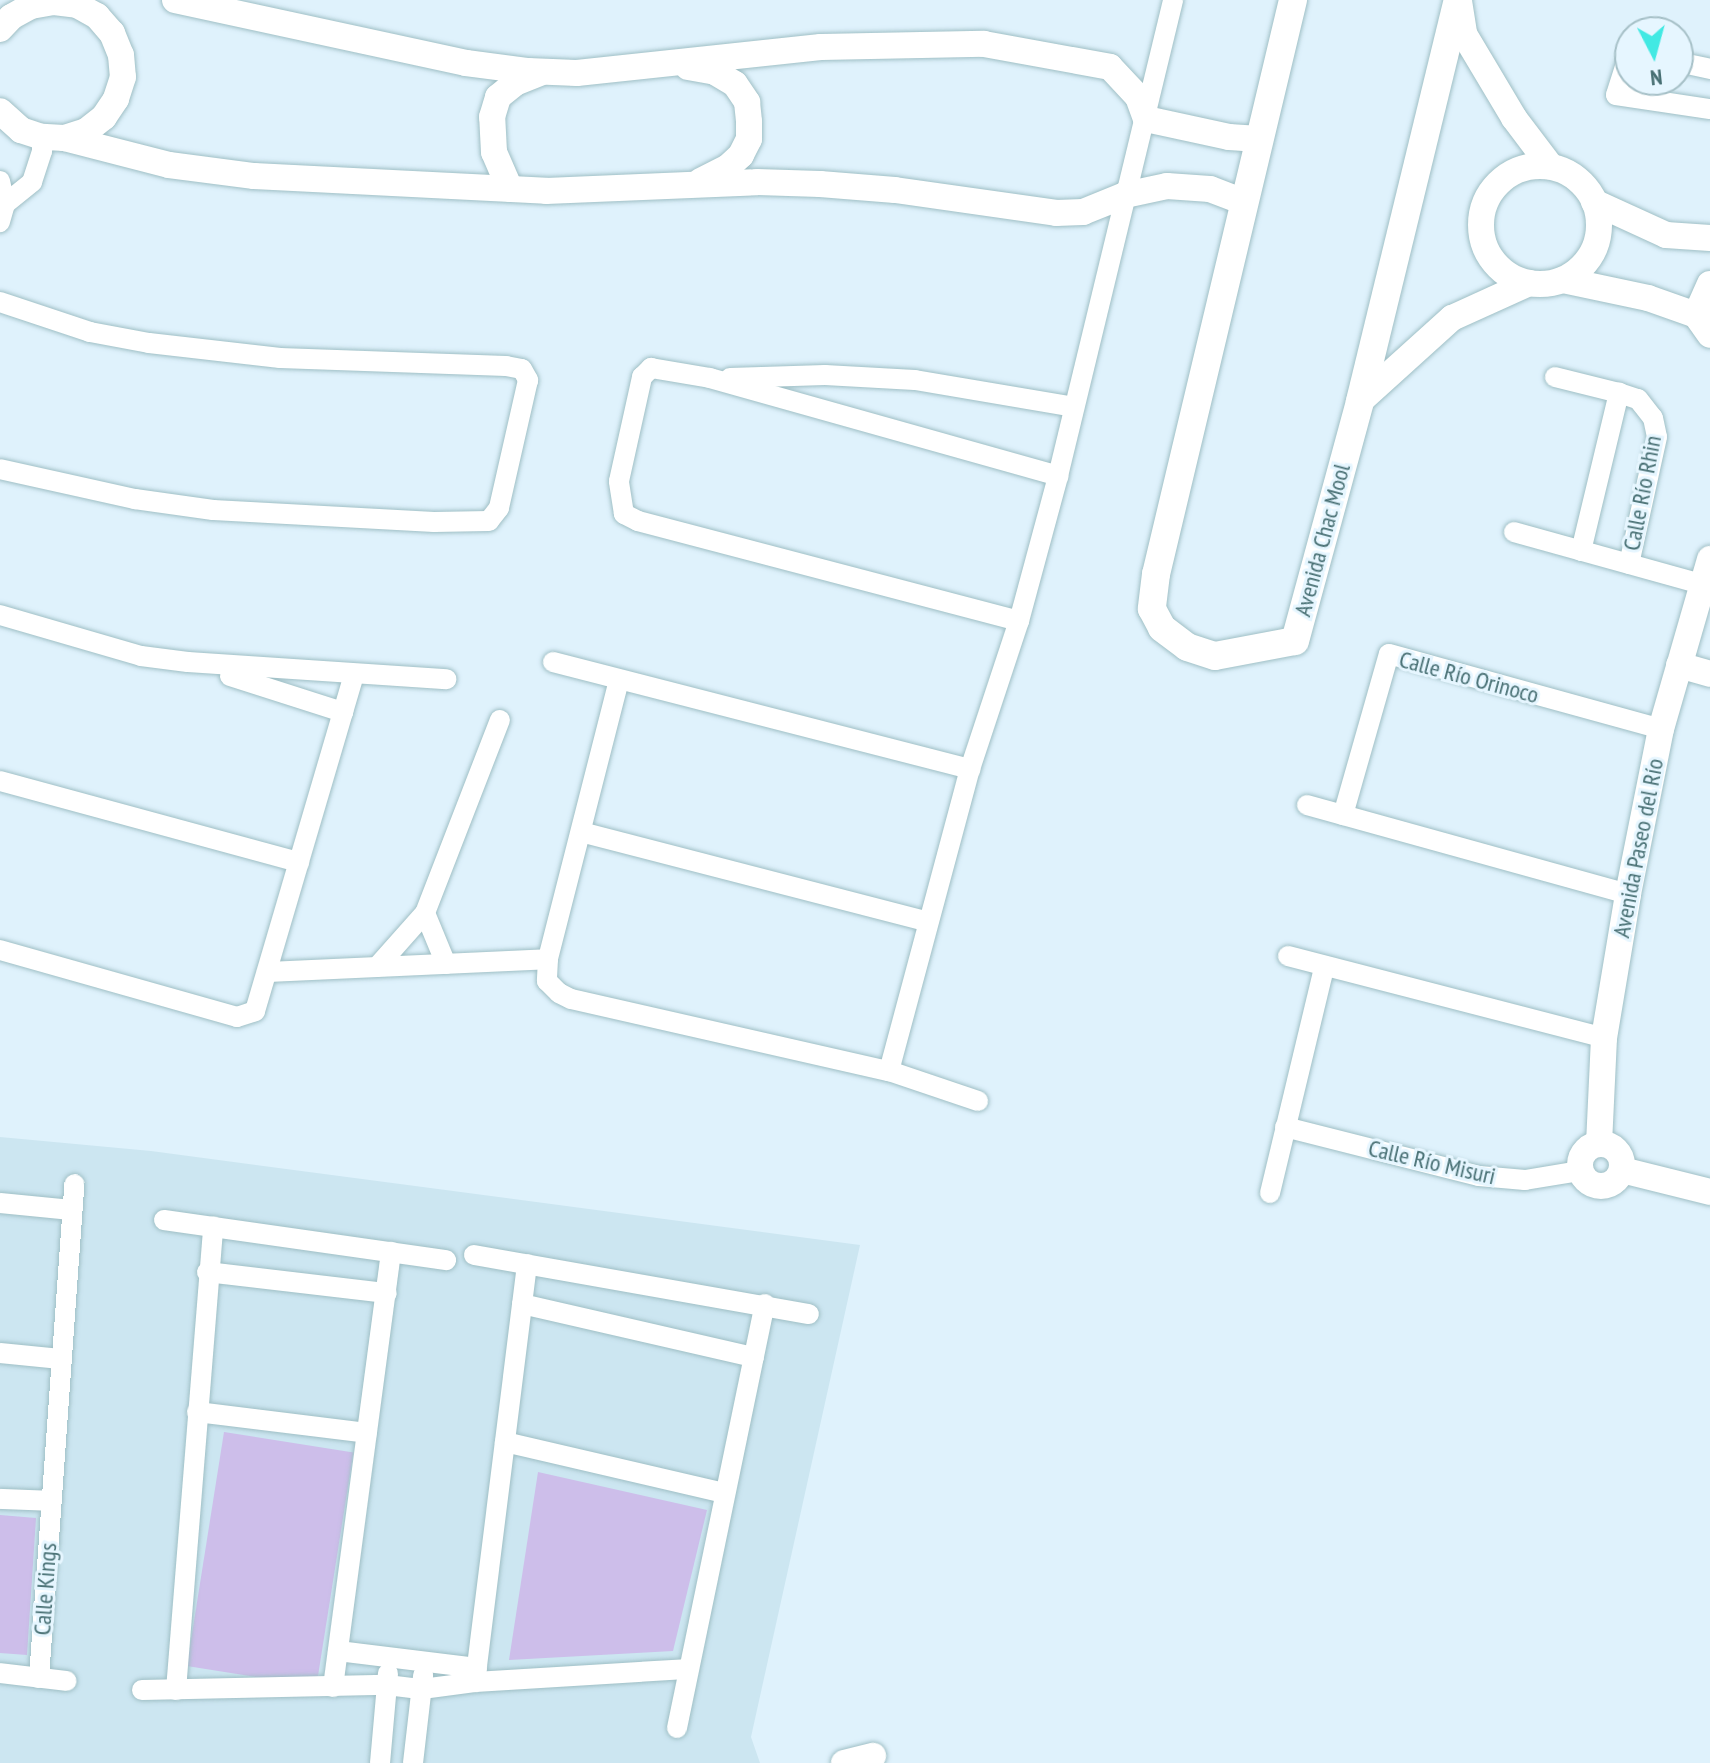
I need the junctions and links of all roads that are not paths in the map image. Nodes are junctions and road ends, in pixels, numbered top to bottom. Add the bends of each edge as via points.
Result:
1 (175, 0) edge
2 (1173, 0) edge
3 (1293, 0) edge
4 (1458, 0) edge
5 (91, 5) edge
6 (15, 15) edge
7 (671, 63) junction
8 (543, 72) junction
9 (1623, 96) edge
10 (1710, 109) edge
11 (1146, 119) junction
12 (1, 120) edge
13 (53, 138) junction
14 (1259, 139) junction
15 (1551, 167) junction
16 (0, 181) edge
17 (689, 186) junction
18 (510, 189) junction
19 (1125, 195) junction
20 (1244, 202) junction
21 (1594, 202) junction
22 (3, 213) edge
23 (1710, 238) edge
24 (1563, 280) junction
25 (1529, 283) junction
26 (1710, 284) edge
27 (0, 302) edge
28 (1703, 325) edge
29 (1555, 377) dead end
30 (710, 378) junction
31 (1619, 393) junction
32 (1360, 401) junction
33 (1074, 407) junction
34 (0, 469) edge
35 (1058, 476) junction
36 (1514, 532) dead end
37 (1581, 551) junction
38 (1710, 559) edge
39 (1629, 564) junction
40 (1701, 584) junction
41 (0, 615) edge
42 (1019, 621) junction
43 (1700, 626) edge
44 (188, 662) junction
45 (553, 662) dead end
46 (1679, 665) junction
47 (1710, 674) edge
48 (354, 675) junction
49 (446, 679) dead end
50 (619, 680) junction
51 (343, 712) junction
52 (500, 720) dead end
53 (1661, 729) junction
54 (970, 769) junction
55 (0, 781) edge
56 (1307, 805) dead end
57 (1343, 815) junction
58 (581, 832) junction
59 (299, 862) junction
60 (1628, 894) junction
61 (425, 913) junction
62 (928, 922) junction
63 (0, 950) edge
64 (1288, 956) dead end
65 (548, 959) junction
66 (446, 964) junction
67 (377, 967) junction
68 (1324, 968) junction
69 (267, 972) junction
70 (1604, 1038) junction
71 (889, 1071) junction
72 (978, 1101) dead end
73 (1285, 1127) junction
74 (1599, 1144) junction
75 (1622, 1170) junction
76 (1580, 1171) junction
77 (74, 1184) dead end
78 (1710, 1192) edge
79 (1270, 1193) dead end
80 (0, 1203) edge
81 (72, 1210) junction
82 (164, 1220) dead end
83 (213, 1226) junction
84 (391, 1252) junction
85 (474, 1255) dead end
86 (446, 1260) dead end
87 (527, 1264) junction
88 (207, 1272) junction
89 (387, 1293) junction
90 (522, 1304) junction
91 (765, 1304) junction
92 (809, 1314) dead end
93 (0, 1353) edge
94 (754, 1357) junction
95 (61, 1359) junction
96 (197, 1412) junction
97 (367, 1433) junction
98 (505, 1442) junction
99 (724, 1493) junction
100 (0, 1499) edge
101 (51, 1501) junction
102 (338, 1651) junction
103 (389, 1658) junction
104 (425, 1662) junction
105 (686, 1669) junction
106 (0, 1673) edge
107 (476, 1675) junction
108 (39, 1678) junction
109 (67, 1681) dead end
110 (387, 1685) junction
111 (333, 1687) junction
112 (422, 1689) junction
113 (142, 1690) dead end
114 (176, 1690) junction
115 (677, 1728) dead end
116 (873, 1756) dead end
117 (380, 1763) edge
118 (413, 1763) edge
119 (844, 1763) edge

1 - 8 street via 466,63
2 - 11 street
3 - 14 main road, Avenida Chac Mool
4 - 15 street via 1464,34 1514,118
4 - 32 main road, Avenida Chac Mool
5 - 6 street via 54,2
5 - 13 street via 112,33 123,77 104,117 86,131
7 - 8 street
7 - 11 street via 821,47 984,44 1110,67 1138,97
7 - 17 street via 715,72 735,84 747,102 749,139 741,155
8 - 18 street via 498,97 492,117 494,152
9 - 10 street
11 - 14 street
11 - 19 street
12 - 13 street
13 - 18 street via 169,165 254,176
13 - 22 street via 42,151 32,182
14 - 20 main road, Avenida Chac Mool
15 - 21 street via 1576,180
15 - 25 street via 1531,167 1506,178 1487,198 1481,216 1486,252 1497,267
16 - 22 street
17 - 18 street
17 - 19 street via 835,185 1056,213 1083,212
19 - 20 street via 1189,186
19 - 33 street
20 - 32 main road, Avenida Chac Mool via 1156,574 1152,609 1162,628 1187,647 1215,656 1295,641
21 - 23 street via 1666,235
21 - 24 street via 1597,239 1590,256
24 - 25 street
24 - 28 street via 1648,298
25 - 32 street via 1452,318
26 - 28 street
27 - 34 street via 90,332 202,351 506,366 522,369 528,380 499,508 489,521 213,510
29 - 31 street, Calle Río Rhin
30 - 33 street via 825,375 915,380
30 - 35 street
30 - 42 street via 651,368 642,377 619,481 624,514
31 - 37 street, Calle Río Rhin
31 - 39 street, Calle Río Rhin via 1638,399 1653,418 1657,437
33 - 35 street
35 - 42 street
36 - 37 street, Calle Río Rhin
37 - 39 street, Calle Río Rhin
38 - 40 street, Avenida Paseo del Río
39 - 40 street, Calle Río Rhin
40 - 43 street, Avenida Paseo del Río
41 - 44 street via 141,656
42 - 54 street
43 - 46 street, Avenida Paseo del Río
44 - 48 street
44 - 51 street
45 - 50 street
46 - 47 street
46 - 53 street, Avenida Paseo del Río
48 - 49 street
48 - 51 street
50 - 54 street
50 - 58 street
51 - 59 street
52 - 61 street
53 - 57 street, Calle Río Orinoco via 1389,654
53 - 60 street, Avenida Paseo del Río
54 - 62 street
55 - 59 street
56 - 57 street
57 - 60 street
58 - 62 street
58 - 65 street
59 - 69 street
60 - 70 street, Avenida Paseo del Río
61 - 66 street
61 - 67 street
62 - 71 street
63 - 69 street via 237,1017 255,1011
64 - 68 street
65 - 66 street
65 - 71 street via 547,981 571,999
66 - 67 street
67 - 69 street
68 - 70 street
68 - 73 street
70 - 74 street, Avenida Paseo del Río
71 - 72 street
73 - 76 street, Calle Río Misuri via 1479,1176 1525,1180
73 - 79 street
74 - 75 street via 1617,1151
74 - 76 street via 1583,1153
75 - 76 street via 1614,1182 1601,1186 1588,1182
75 - 78 street
77 - 81 street, Calle Kings
80 - 81 street
81 - 95 street, Calle Kings
82 - 83 street
83 - 84 street
83 - 88 street
84 - 86 street
84 - 89 street
85 - 87 street
87 - 90 street
87 - 91 street
88 - 89 street
88 - 96 street
89 - 97 street
90 - 94 street
90 - 98 street
91 - 92 street
91 - 94 street
93 - 95 street
94 - 99 street
95 - 101 street, Calle Kings
96 - 97 street
96 - 114 street
97 - 102 street
98 - 99 street
98 - 107 street
99 - 105 street
100 - 101 street
101 - 108 street, Calle Kings
102 - 103 street
102 - 111 street
103 - 104 street
103 - 110 street
104 - 107 street
104 - 112 street
105 - 107 street
105 - 115 street
106 - 108 street
107 - 112 street
108 - 109 street
110 - 111 street
110 - 112 street
110 - 117 street
111 - 114 street
112 - 118 street
113 - 114 street
116 - 119 street

